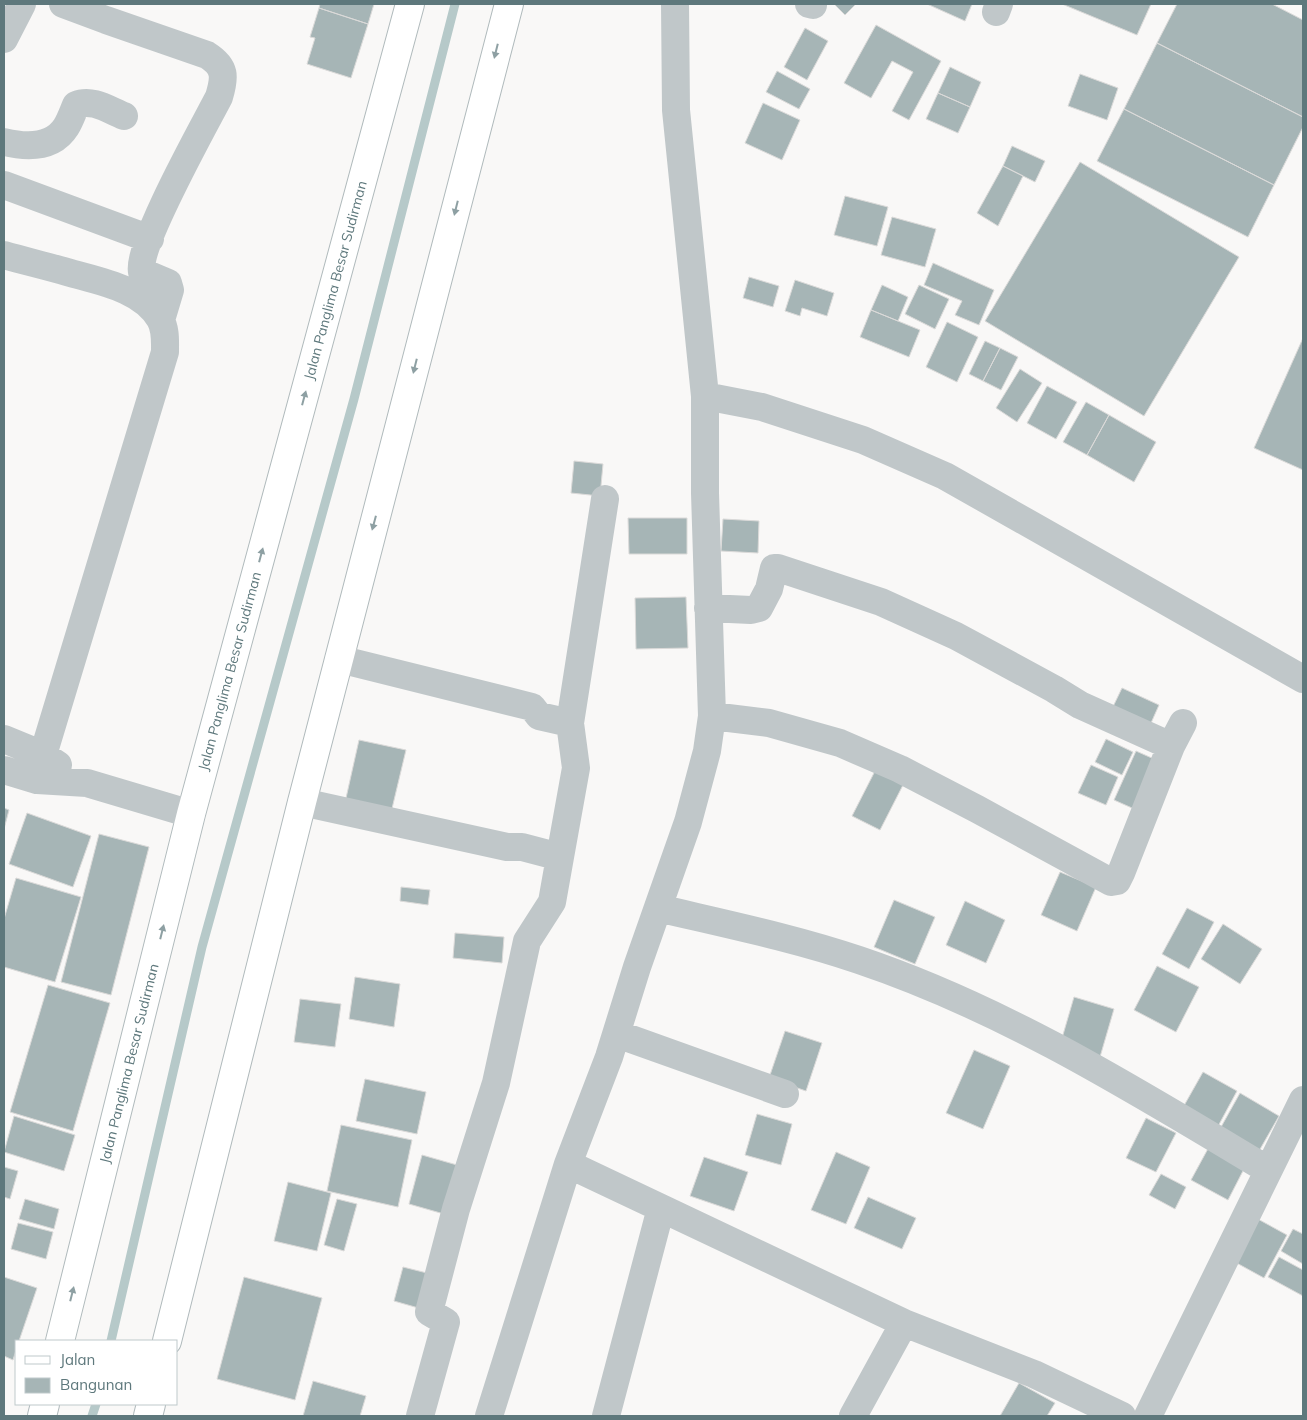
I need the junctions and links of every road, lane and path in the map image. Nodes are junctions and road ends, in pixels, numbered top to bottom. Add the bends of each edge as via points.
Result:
1 (22, 4) edge
2 (63, 4) edge
3 (410, 4) edge
4 (508, 4) edge
5 (675, 4) edge
6 (4, 40) edge
7 (124, 116) dead end
8 (4, 142) edge
9 (4, 185) edge
10 (150, 239) junction
11 (4, 255) edge
12 (161, 320) junction
13 (705, 396) junction
14 (605, 499) dead end
15 (708, 608) junction
16 (339, 659) junction
17 (1303, 679) edge
18 (712, 716) junction
19 (570, 723) junction
20 (4, 739) edge
21 (40, 768) junction
22 (4, 770) edge
23 (302, 802) junction
24 (191, 814) junction
25 (560, 857) junction
26 (658, 908) junction
27 (617, 1034) junction
28 (785, 1094) dead end
29 (1303, 1100) edge
30 (568, 1164) junction
31 (1268, 1170) junction
32 (661, 1208) junction
33 (904, 1323) junction
34 (60, 1340) edge
35 (167, 1340) edge
36 (420, 1416) edge
37 (489, 1416) edge
38 (606, 1416) edge
39 (853, 1416) edge
40 (1122, 1416) edge
41 (1148, 1416) edge

1 - 6 street
2 - 10 street via 207,55 223,72 219,97 165,201
24 -> 3 main road, Jalan Panglima Besar Sudirman
4 -> 16 main road
5 - 13 street via 676,110
7 - 8 street via 83,102 76,105 66,128 54,138 26,146
9 - 10 street
10 - 12 street via 142,272 168,283 170,290
11 - 12 street via 132,293 149,304
12 - 21 street via 165,352
13 - 15 street
13 - 17 street via 762,407 863,440 945,476
14 - 19 street
15 - 18 street
15 - 18 street via 759,608 769,589 774,568 778,568 881,602 956,636 1080,705 1177,735 1122,873 1117,881 1111,882 909,773 840,743 770,724
16 - 19 street via 532,707 539,716
16 - 23 main road
18 - 26 street via 707,751 691,813
19 - 25 street via 576,768
20 - 21 street
21 - 22 street
21 - 24 street
23 - 25 street
23 - 35 main road
34 -> 24 main road, Jalan Panglima Besar Sudirman
25 - 36 street via 552,902 527,941 496,1083 456,1209 429,1312 446,1322
26 - 27 street
26 - 31 street via 790,940 859,960 931,987 1009,1022 1109,1075
27 - 28 street
27 - 30 street
29 - 31 street
30 - 32 street
30 - 37 street
31 - 41 street
32 - 33 street
32 - 38 street
33 - 39 street
33 - 40 street via 1034,1374

